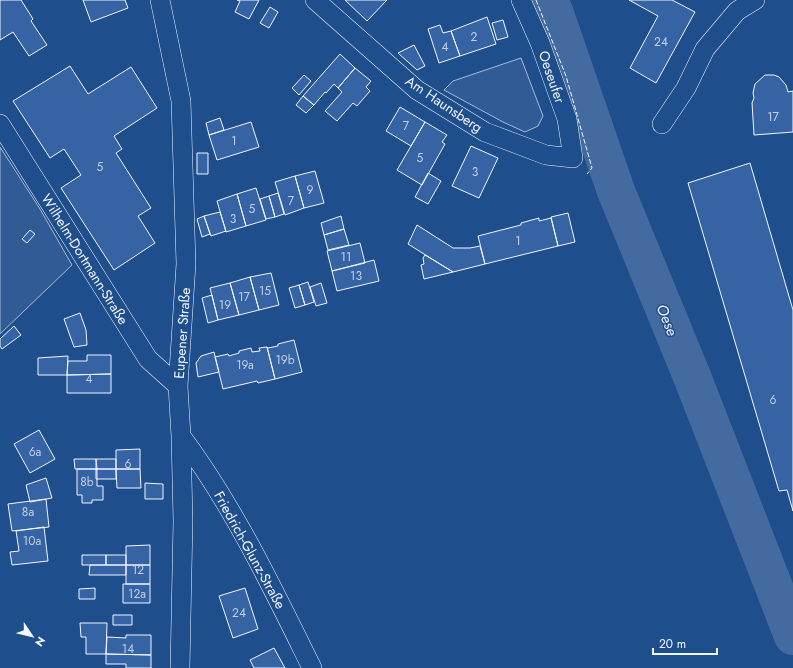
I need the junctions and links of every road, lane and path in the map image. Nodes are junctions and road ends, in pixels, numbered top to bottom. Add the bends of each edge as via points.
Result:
1 (160, 0) edge
2 (315, 0) edge
3 (522, 0) edge
4 (755, 0) edge
5 (0, 124) edge
6 (662, 124) dead end
7 (573, 158) joint
8 (178, 386) junction
9 (181, 436) junction
10 (180, 668) edge
11 (312, 668) edge

1 - 8 street, Eupener Straße via 181,101 186,264
2 - 7 street, Am Haunsberg via 417,90 485,132 546,155
3 - 7 street, Oeseufer via 567,119
4 - 6 street via 736,11 705,49 686,88
5 - 8 street, Wilhelm-Dortmann-Straße via 148,359
8 - 9 street, Eupener Straße
9 - 10 street, Eupener Straße via 183,521
9 - 11 street, Friedrich-Glunz-Straße via 204,465 260,563

